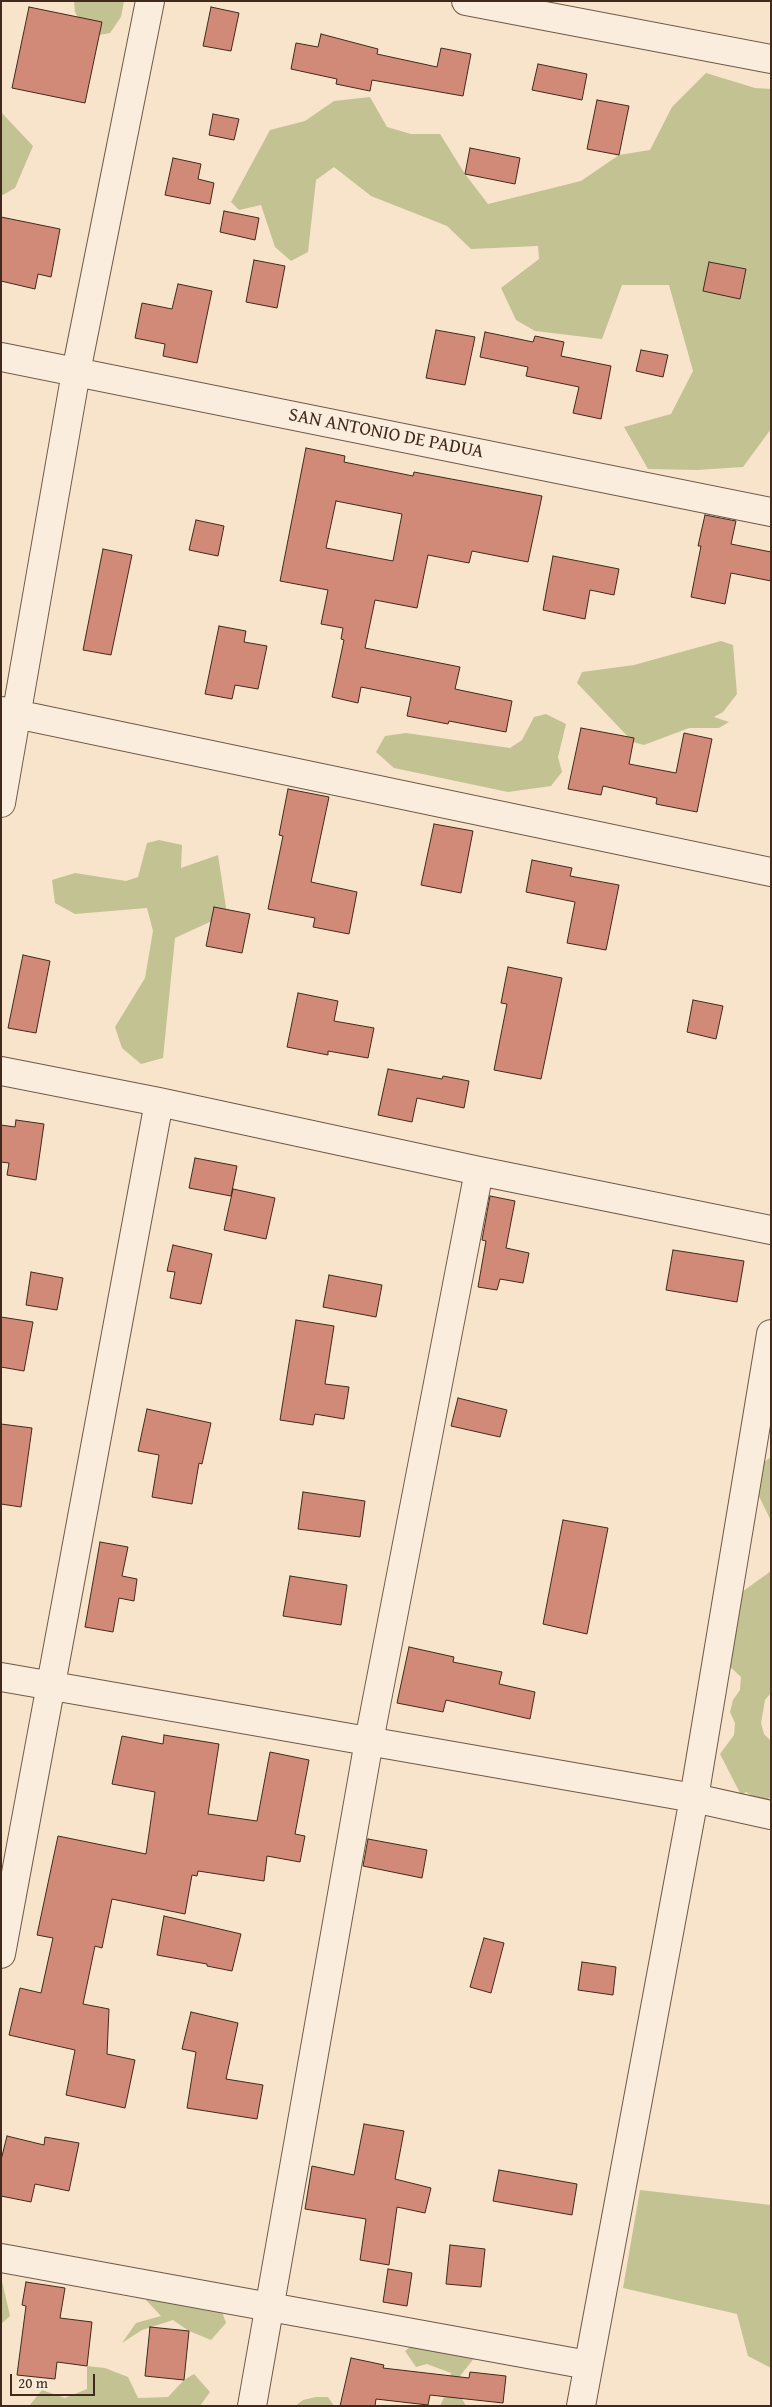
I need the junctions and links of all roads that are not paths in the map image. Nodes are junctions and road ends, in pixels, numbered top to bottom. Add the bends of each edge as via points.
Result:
1 (150, 1) edge
2 (466, 1) edge
3 (771, 59) edge
4 (1, 357) edge
5 (76, 372) junction
6 (771, 512) edge
7 (10, 713) edge
8 (1, 803) edge
9 (771, 872) edge
10 (1, 1071) edge
11 (159, 1102) junction
12 (479, 1171) junction
13 (771, 1230) edge
14 (771, 1334) edge
15 (1, 1677) edge
16 (51, 1687) junction
17 (368, 1741) junction
18 (694, 1798) junction
19 (771, 1815) edge
20 (1, 1954) edge
21 (1, 2258) edge
22 (271, 2309) junction
23 (588, 2365) junction
24 (252, 2406) edge
25 (581, 2406) edge

1 - 5 street
2 - 3 street
4 - 5 street, SAN ANTONIO DE PADUA
5 - 6 street, SAN ANTONIO DE PADUA
5 - 7 street
7 - 8 street
7 - 9 street
10 - 11 street
11 - 12 street
11 - 16 street
12 - 13 street
12 - 17 street
14 - 18 street
15 - 16 street
16 - 17 street
16 - 20 street
17 - 18 street
17 - 22 street
18 - 19 street
18 - 23 street
21 - 22 street
22 - 23 street
22 - 24 street
23 - 25 street

